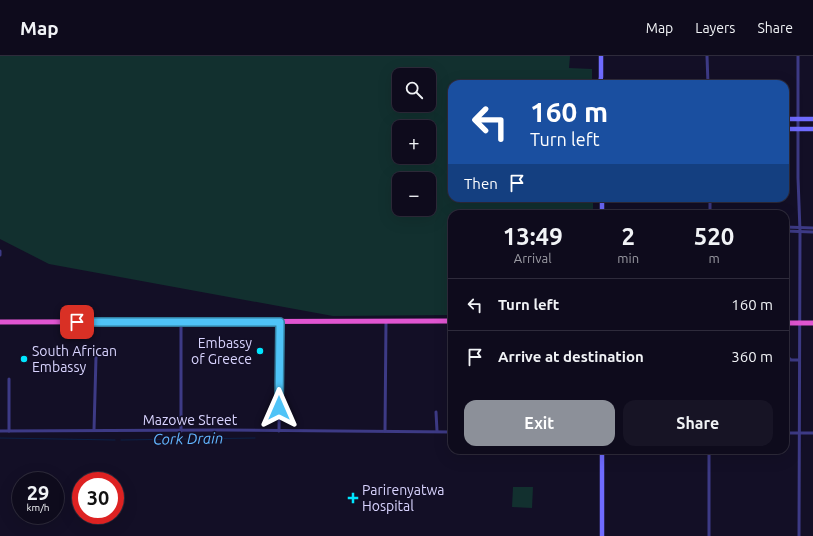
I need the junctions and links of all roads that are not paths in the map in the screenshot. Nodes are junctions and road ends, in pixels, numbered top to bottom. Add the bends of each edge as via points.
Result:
1 (601, 56) edge
2 (707, 56) edge
3 (798, 56) edge
4 (601, 80) edge
5 (708, 80) edge
6 (789, 119) edge
7 (798, 119) junction
8 (813, 119) edge
9 (789, 129) edge
10 (798, 129) junction
11 (813, 129) edge
12 (789, 228) edge
13 (813, 228) edge
14 (800, 230) junction
15 (789, 231) edge
16 (813, 232) edge
17 (0, 251) edge
18 (0, 255) edge
19 (386, 321) junction
20 (0, 322) edge
21 (181, 322) junction
22 (280, 322) junction
23 (448, 322) edge
24 (789, 323) edge
25 (800, 323) junction
26 (813, 323) edge
27 (96, 357) dead end
28 (789, 358) edge
29 (799, 360) junction
30 (9, 378) dead end
31 (436, 412) dead end
32 (94, 430) junction
33 (279, 430) junction
34 (0, 431) edge
35 (181, 431) junction
36 (385, 431) junction
37 (437, 431) junction
38 (9, 432) junction
39 (448, 432) edge
40 (789, 433) edge
41 (799, 433) junction
42 (813, 433) edge
43 (602, 454) edge
44 (709, 454) edge
45 (602, 536) edge
46 (709, 536) edge
47 (799, 536) edge

1 - 4 main road
2 - 5 street
3 - 7 street
6 - 7 main road
7 - 8 main road
7 - 10 street
9 - 10 main road
10 - 11 main road
10 - 14 street
12 - 14 street
13 - 14 street
14 - 15 street
14 - 16 street
14 - 25 street
17 - 18 street
19 - 22 highway
19 - 23 highway
19 - 36 street
20 - 21 highway
21 - 22 highway
21 - 35 street
22 - 33 street
24 - 25 highway
25 - 26 highway
25 - 29 street
27 - 32 street
28 - 29 street
29 - 41 street
30 - 38 street
31 - 37 street
32 - 35 street, Mazowe Street
32 - 38 street, Mazowe Street
33 - 35 street, Mazowe Street
33 - 36 street, Mazowe Street
34 - 38 street, Mazowe Street
36 - 37 street, Mazowe Street
37 - 39 street, Mazowe Street
40 - 41 street
41 - 42 street
41 - 47 street
43 - 45 main road
44 - 46 street

